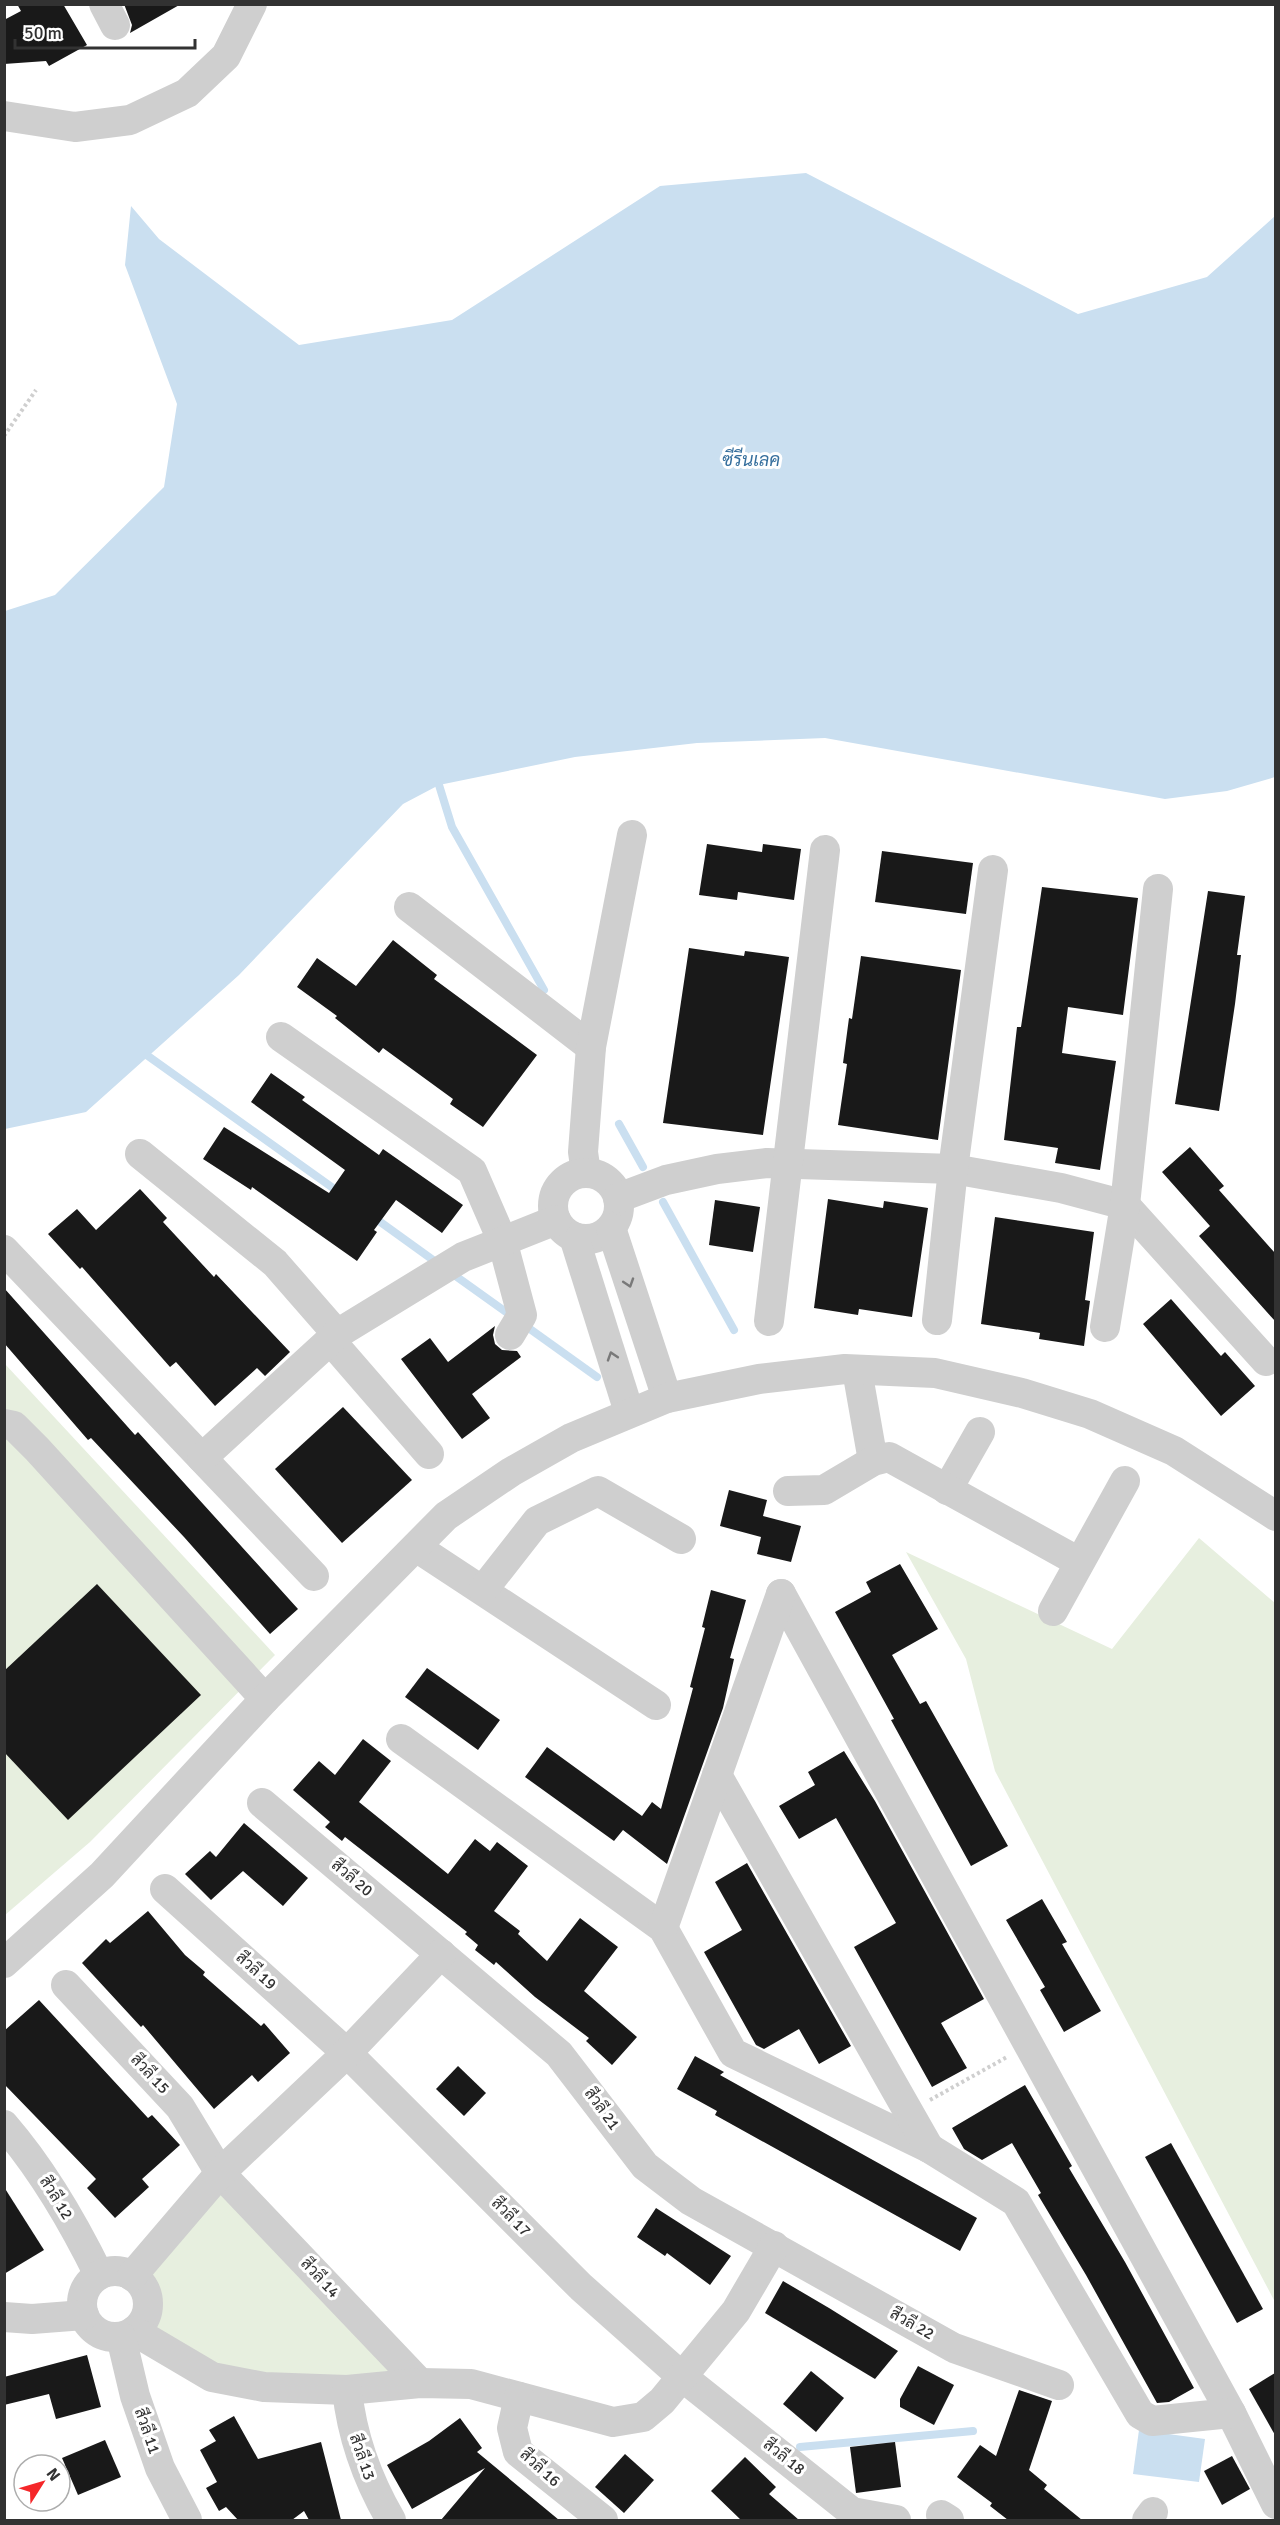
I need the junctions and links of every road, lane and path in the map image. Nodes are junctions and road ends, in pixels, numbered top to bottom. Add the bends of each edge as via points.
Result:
1 (252, 4) edge
2 (4, 116) edge
3 (36, 390) dead end
4 (4, 436) edge
5 (632, 835) dead end
6 (825, 850) dead end
7 (993, 870) dead end
8 (1158, 889) dead end
9 (409, 907) dead end
10 (281, 1037) dead end
11 (591, 1052) junction
12 (140, 1154) dead end
13 (787, 1165) junction
14 (953, 1169) junction
15 (586, 1173) junction
16 (618, 1198) junction
17 (1125, 1205) junction
18 (565, 1228) junction
19 (611, 1228) junction
20 (502, 1240) junction
21 (4, 1250) edge
22 (937, 1320) dead end
23 (769, 1321) dead end
24 (516, 1326) dead end
25 (1105, 1327) dead end
26 (334, 1337) junction
27 (1266, 1361) dead end
28 (857, 1370) junction
29 (667, 1398) junction
30 (629, 1412) junction
31 (4, 1424) edge
32 (980, 1432) dead end
33 (429, 1454) dead end
34 (202, 1458) junction
35 (873, 1461) junction
36 (1125, 1481) dead end
37 (947, 1490) junction
38 (788, 1491) dead end
39 (1275, 1516) edge
40 (681, 1539) dead end
41 (416, 1547) junction
42 (1079, 1562) junction
43 (314, 1576) dead end
44 (483, 1590) junction
45 (1053, 1611) dead end
46 (265, 1699) junction
47 (656, 1705) dead end
48 (401, 1739) dead end
49 (717, 1775) junction
50 (262, 1803) dead end
51 (165, 1889) dead end
52 (663, 1928) junction
53 (441, 1954) junction
54 (4, 1963) edge
55 (66, 1984) dead end
56 (1029, 2045) junction
57 (347, 2053) junction
58 (908, 2112) junction
59 (4, 2125) edge
60 (929, 2148) junction
61 (220, 2173) junction
62 (774, 2246) junction
63 (99, 2275) junction
64 (132, 2276) junction
65 (84, 2315) junction
66 (4, 2317) edge
67 (128, 2334) junction
68 (680, 2375) junction
69 (420, 2383) junction
70 (1059, 2385) dead end
71 (347, 2390) junction
72 (519, 2397) junction
73 (1231, 2413) junction
74 (1275, 2504) edge
75 (187, 2520) edge
76 (391, 2520) edge
77 (603, 2520) edge
78 (896, 2520) edge

1 - 2 street via 226,56 187,93 130,120 75,127
3 - 4 path
5 - 11 street
6 - 13 street
7 - 14 street
8 - 17 street
9 - 11 street
10 - 20 street via 472,1171
11 - 15 street via 583,1152
12 - 26 street via 275,1263
13 - 14 street
13 - 16 street via 767,1163 717,1169 666,1180
13 - 23 street
14 - 17 street via 1061,1188
14 - 22 street
15 - 16 street via 606,1180
15 - 18 street via 575,1175 558,1188 553,1207
16 - 19 street
17 - 25 street
17 - 27 street
18 - 19 street via 593,1239
18 - 20 street
30 -> 18 street
19 -> 29 street
20 - 24 street
20 - 26 street via 445,1268
21 - 34 street
26 - 33 street
26 - 34 street
28 - 29 street via 759,1379
28 - 35 street
28 - 39 street via 935,1373 1090,1414 1174,1451
29 - 30 street
30 - 41 street via 511,1472 446,1516
31 - 46 street via 14,1426 37,1449
32 - 37 street
34 - 43 street
35 - 37 street via 889,1457
35 - 38 street via 824,1490
36 - 42 street
37 - 42 street
40 - 44 street via 598,1491 537,1521
41 - 44 street
41 - 46 street
42 - 45 street
44 - 47 street
46 - 54 street via 102,1875
48 - 52 street
49 - 52 street
49 - 56 street via 781,1594
49 - 58 street
50 - 53 street, สีวลี 20
51 - 57 street, สีวลี 19
52 - 60 street via 733,2053
53 - 57 street
53 - 62 street, สีวลี 21 via 559,2055 645,2166 691,2201
55 - 61 street, สีวลี 15 via 180,2106
56 - 58 path
56 - 73 street
57 - 61 street
57 - 68 street, สีวลี 17 via 581,2287
58 - 60 street
59 - 63 street, สีวลี 12 via 45,2180
60 - 73 street via 1016,2202 1140,2414 1152,2421
61 - 64 street
61 - 69 street, สีวลี 14
62 - 68 street via 736,2311
62 - 70 street, สีวลี 22 via 954,2348
63 - 64 street via 110,2271
63 - 65 street via 84,2292
64 - 67 street via 141,2283 148,2301 142,2323
65 - 66 street
65 - 67 street via 88,2326 99,2333
67 - 71 street via 212,2377 264,2387
67 - 75 street, สีวลี 11 via 135,2396 160,2468
68 - 72 street via 662,2402 643,2417 613,2422
68 - 78 street, สีวลี 18 via 852,2512
69 - 71 street
69 - 72 street via 471,2384
71 - 76 street, สีวลี 13 via 351,2425 371,2486
72 - 77 street, สีวลี 16 via 512,2428 518,2452
73 - 74 street

